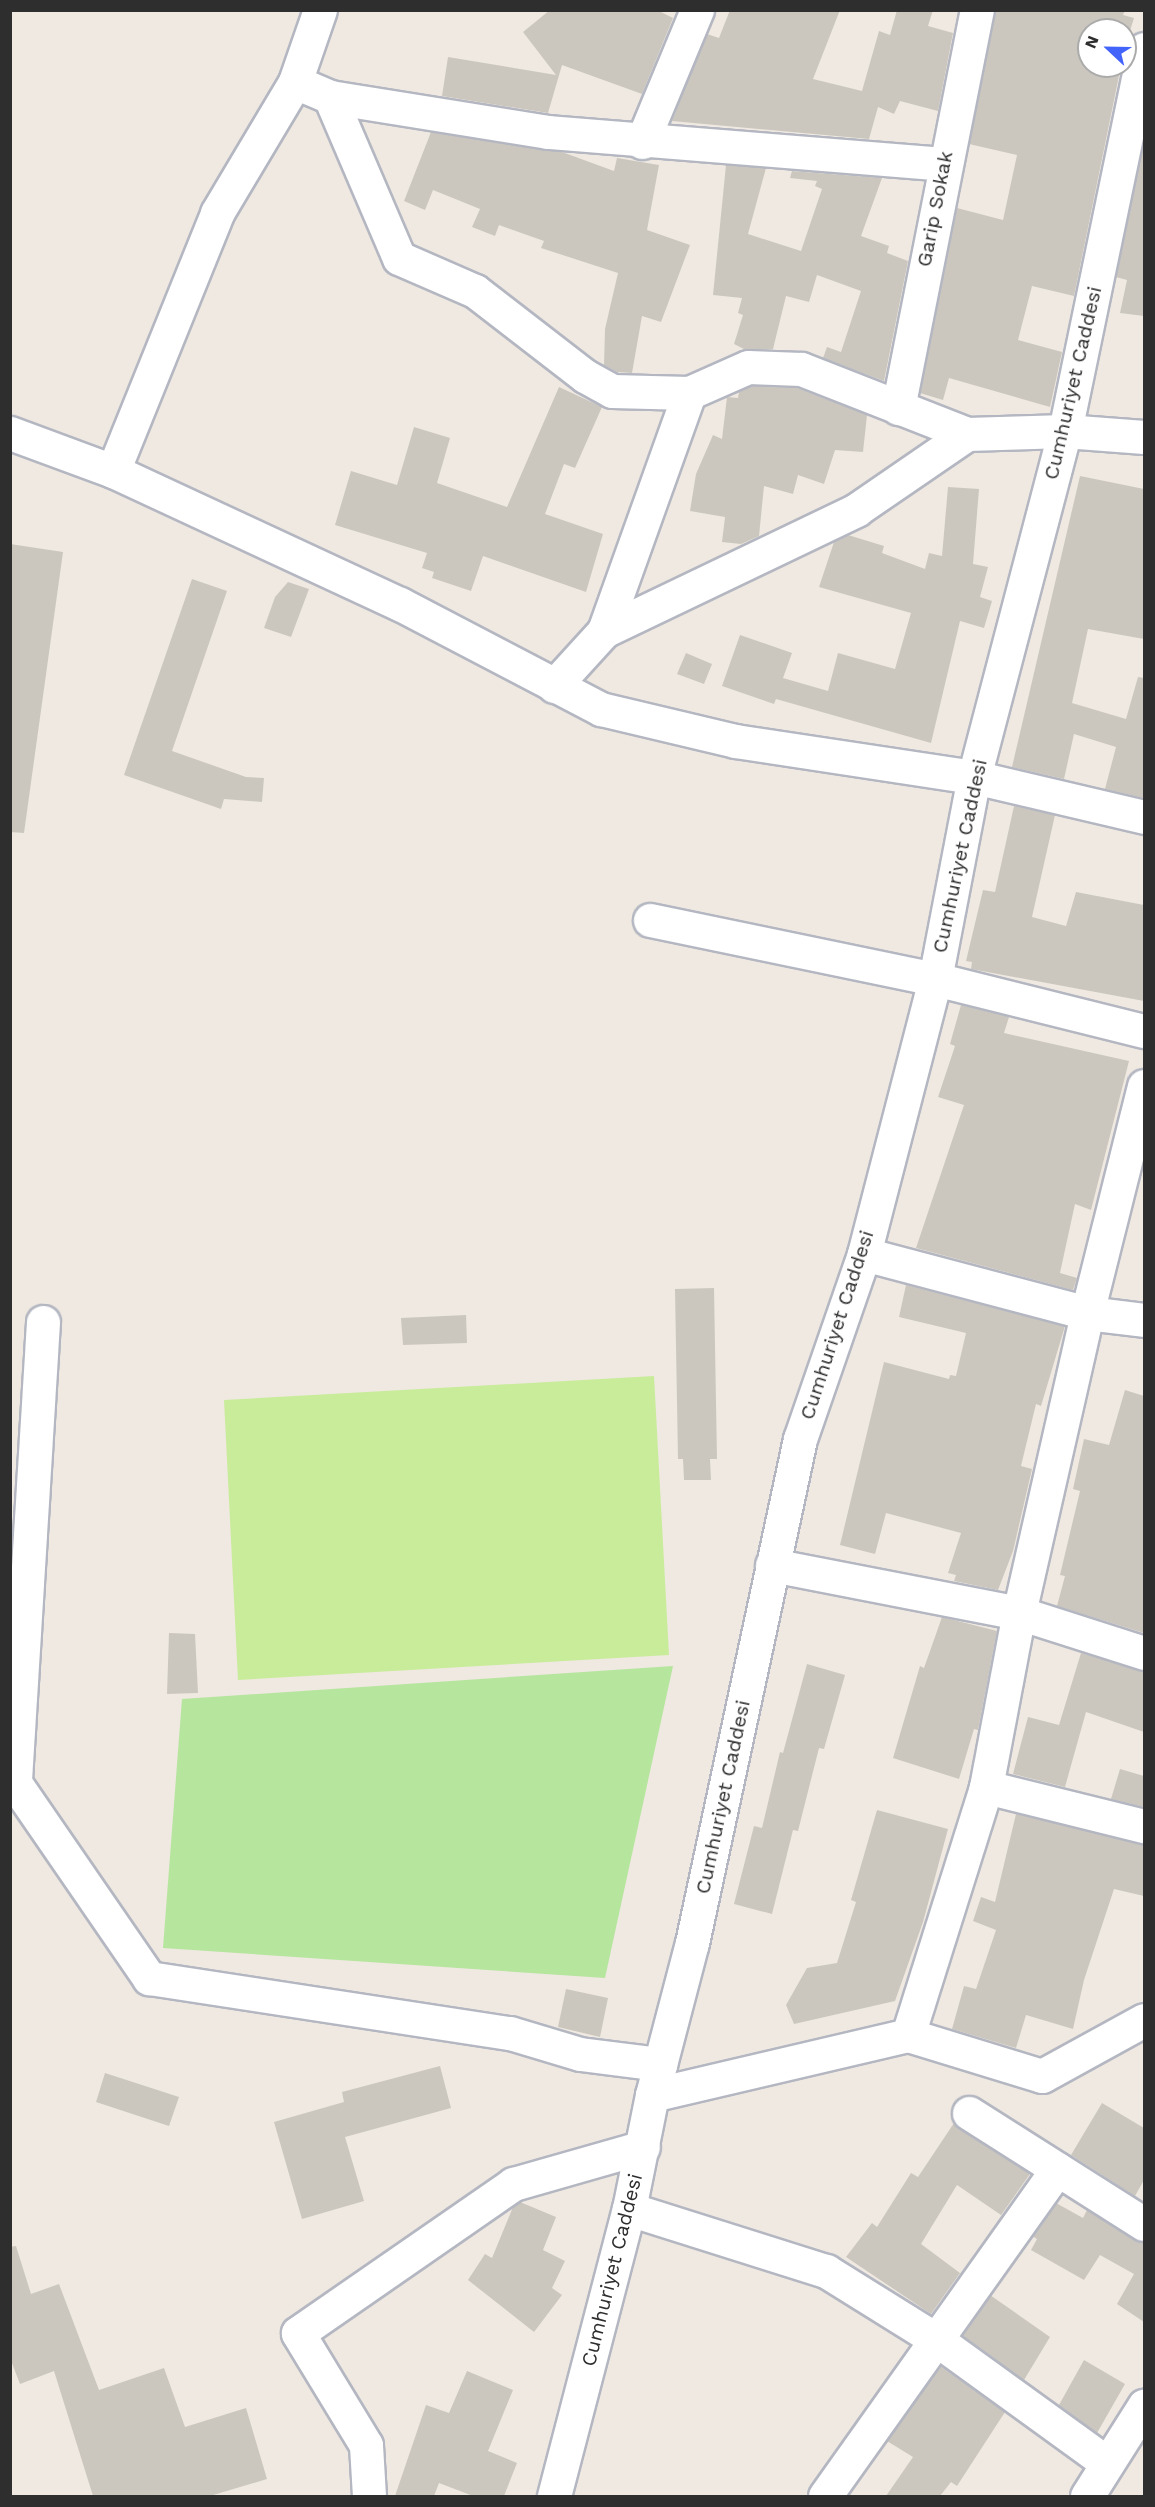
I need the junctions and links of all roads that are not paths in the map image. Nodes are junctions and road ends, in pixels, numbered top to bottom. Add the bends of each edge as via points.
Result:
1 (320, 10) edge
2 (697, 10) edge
3 (977, 10) edge
4 (1144, 49) edge
5 (295, 82) junction
6 (330, 97) junction
7 (642, 142) junction
8 (943, 164) junction
9 (689, 393) junction
10 (898, 408) junction
11 (1065, 431) junction
12 (10, 433) edge
13 (967, 434) junction
14 (1144, 437) edge
15 (113, 471) junction
16 (604, 631) junction
17 (554, 686) junction
18 (974, 777) junction
19 (1144, 817) edge
20 (650, 920) dead end
21 (935, 978) junction
22 (1144, 1031) edge
23 (1144, 1086) edge
24 (1133, 1177) edge
25 (864, 1254) junction
26 (1088, 1313) junction
27 (1144, 1320) edge
28 (43, 1322) dead end
29 (772, 1565) junction
30 (1019, 1613) junction
31 (1144, 1653) edge
32 (986, 1786) junction
33 (1144, 1826) edge
34 (1144, 2020) edge
35 (908, 2036) junction
36 (656, 2080) junction
37 (969, 2113) dead end
38 (643, 2147) junction
39 (1057, 2169) junction
40 (629, 2209) junction
41 (1144, 2224) edge
42 (937, 2340) junction
43 (1144, 2406) edge
44 (1107, 2463) junction
45 (369, 2496) edge
46 (554, 2496) edge
47 (825, 2496) edge
48 (1087, 2496) edge

1 - 5 street
2 - 7 street
3 - 8 street, Garip Sokak
4 - 11 street, Cumhuriyet Caddesi
5 - 6 street
5 - 15 street via 217,213
6 - 7 street via 548,132
6 - 9 street via 399,258 475,291 585,376 612,391
7 - 8 street via 788,149
8 - 10 street, Garip Sokak
9 - 10 street via 748,367 801,369
9 - 16 street
10 - 13 street
11 - 13 street
11 - 14 street
11 - 18 street, Cumhuriyet Caddesi
12 - 15 street
13 - 16 street via 856,510
15 - 17 street via 400,604
16 - 17 street
17 - 18 street via 601,709 735,741
18 - 19 street
18 - 21 street, Cumhuriyet Caddesi
20 - 21 street
21 - 22 street
21 - 25 street, Cumhuriyet Caddesi
23 - 24 street
24 - 26 street
25 - 26 street
25 - 29 street, Cumhuriyet Caddesi via 800,1439
26 - 27 street
26 - 30 street
28 - 36 street via 15,1783 149,1978 510,2033
29 - 30 street
29 - 36 street, Cumhuriyet Caddesi via 692,1943
30 - 31 street
30 - 32 street
32 - 33 street
32 - 35 street
34 - 35 street via 1042,2076
35 - 36 street
36 - 38 street, Cumhuriyet Caddesi
37 - 39 street
38 - 40 street, Cumhuriyet Caddesi
38 - 45 street via 513,2184 298,2333 366,2445
39 - 41 street
39 - 42 street
40 - 42 street via 826,2271
40 - 46 street, Cumhuriyet Caddesi
42 - 44 street
42 - 47 street
43 - 44 street
44 - 48 street

